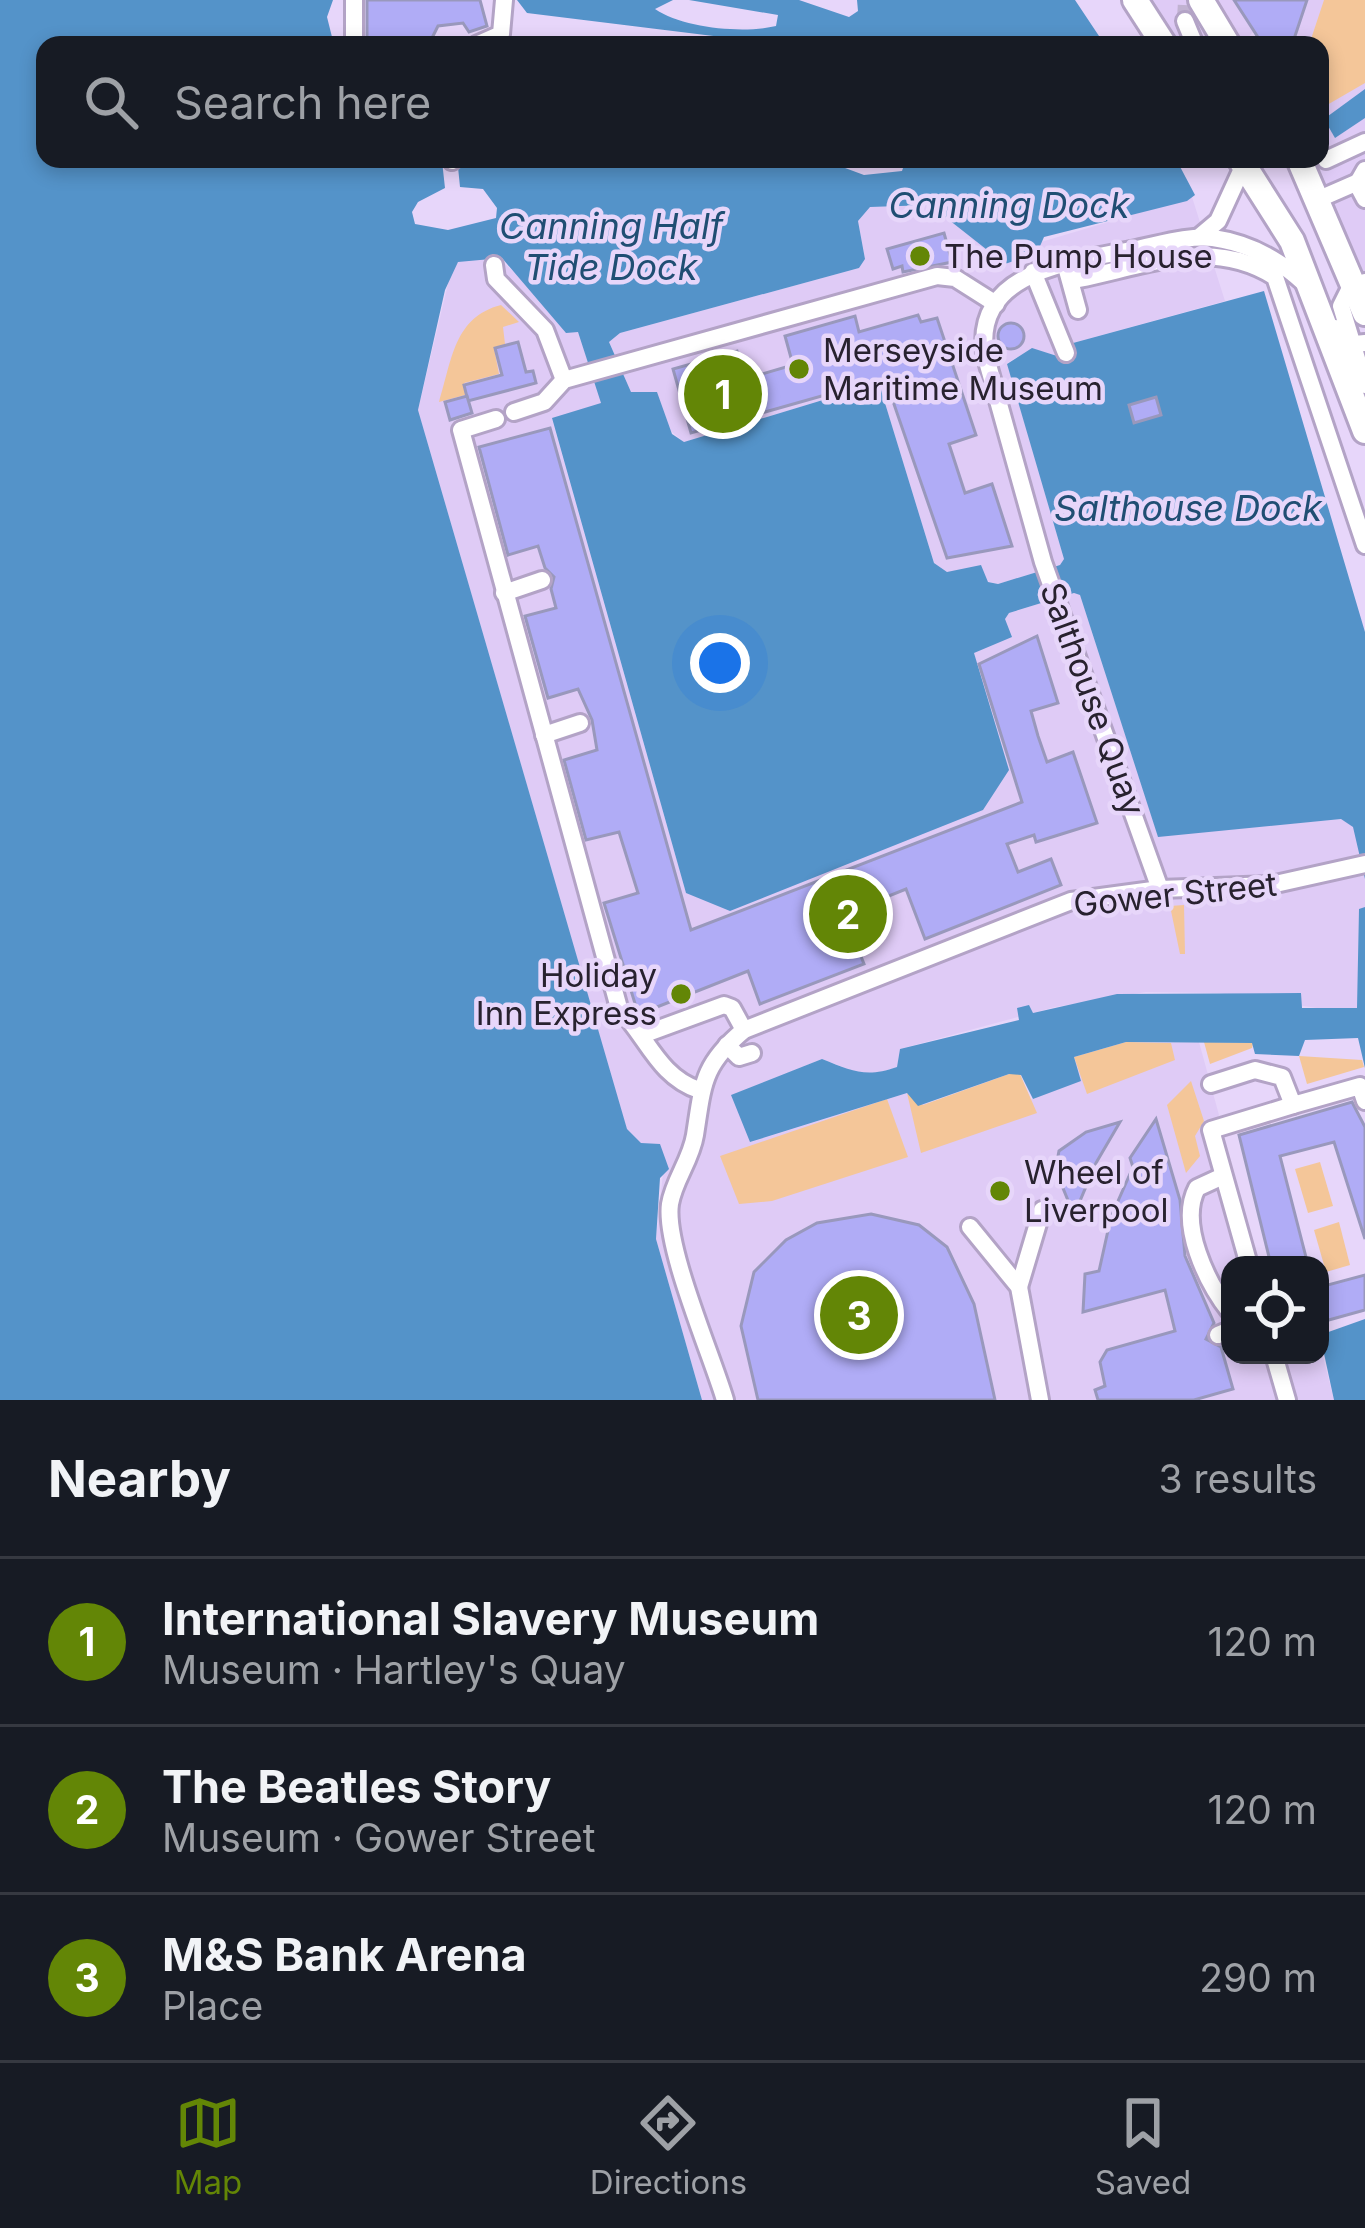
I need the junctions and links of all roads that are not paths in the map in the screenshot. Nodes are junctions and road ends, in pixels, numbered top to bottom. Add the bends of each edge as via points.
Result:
1 (354, 0) edge
2 (504, 0) edge
3 (1135, 0) edge
4 (1201, 0) tunnel mouth
5 (1185, 21) tunnel mouth
6 (354, 36) edge
7 (496, 36) edge
8 (1159, 36) edge
9 (1191, 36) edge
10 (1221, 36) edge
11 (1365, 142) edge
12 (1329, 159) edge
13 (1241, 168) edge
14 (1249, 168) edge
15 (1304, 168) edge
16 (1363, 184) edge
17 (1319, 199) junction
18 (1199, 237) junction
19 (1065, 263) junction
20 (494, 265) dead end
21 (1033, 272) junction
22 (1079, 279) dead end
23 (1360, 284) edge
24 (1312, 290) junction
25 (996, 304) junction
26 (1078, 310) dead end
27 (1365, 313) edge
28 (1358, 344) edge
29 (1066, 353) dead end
30 (569, 379) junction
31 (1359, 389) edge
32 (514, 412) dead end
33 (496, 419) dead end
34 (1365, 431) edge
35 (1365, 545) edge
36 (542, 580) dead end
37 (503, 592) junction
38 (580, 723) dead end
39 (544, 735) junction
40 (1358, 866) edge
41 (1160, 889) junction
42 (644, 1034) junction
43 (739, 1048) junction
44 (1211, 1084) dead end
45 (699, 1090) junction
46 (1365, 1101) edge
47 (1293, 1105) junction
48 (1223, 1176) junction
49 (1042, 1210) dead end
50 (970, 1227) dead end
51 (1246, 1256) edge
52 (1019, 1287) junction
53 (1221, 1300) edge
54 (1277, 1364) edge
55 (725, 1400) edge
56 (1040, 1400) edge
57 (1287, 1400) edge

1 - 6 street
2 - 7 street
3 - 8 highway
4 - 10 highway
5 - 9 street
11 - 12 street
13 - 18 street via 1217,221
14 - 24 highway
15 - 17 highway
16 - 17 street
17 - 23 highway
18 - 19 street
18 - 24 street via 1264,254
19 - 21 street
19 - 26 street
20 - 30 street via 496,279 544,330
21 - 25 street
21 - 29 street
22 - 35 street via 1214,253 1275,277
23 - 27 highway
23 - 28 street via 1341,306
24 - 28 street via 1345,345
24 - 31 highway
25 - 30 street via 937,276
25 - 41 street, Salthouse Quay via 983,340 990,403 1056,615
28 - 31 street
30 - 32 street via 544,402
31 - 34 highway
33 - 37 street via 461,430
36 - 37 street
37 - 39 street
38 - 39 street
39 - 42 street via 620,1008
40 - 41 street, Gower Street via 1271,892
41 - 43 street, Gower Street via 963,950 776,1025
42 - 43 street via 724,1005 732,1008
42 - 45 street via 670,1078
43 - 45 street
44 - 47 street via 1256,1070 1282,1076
45 - 55 street via 669,1236
46 - 47 street via 1360,1086
47 - 48 street via 1211,1130
48 - 51 street
48 - 53 street via 1197,1188 1188,1210
49 - 52 street
50 - 52 street
52 - 56 street
54 - 57 street

